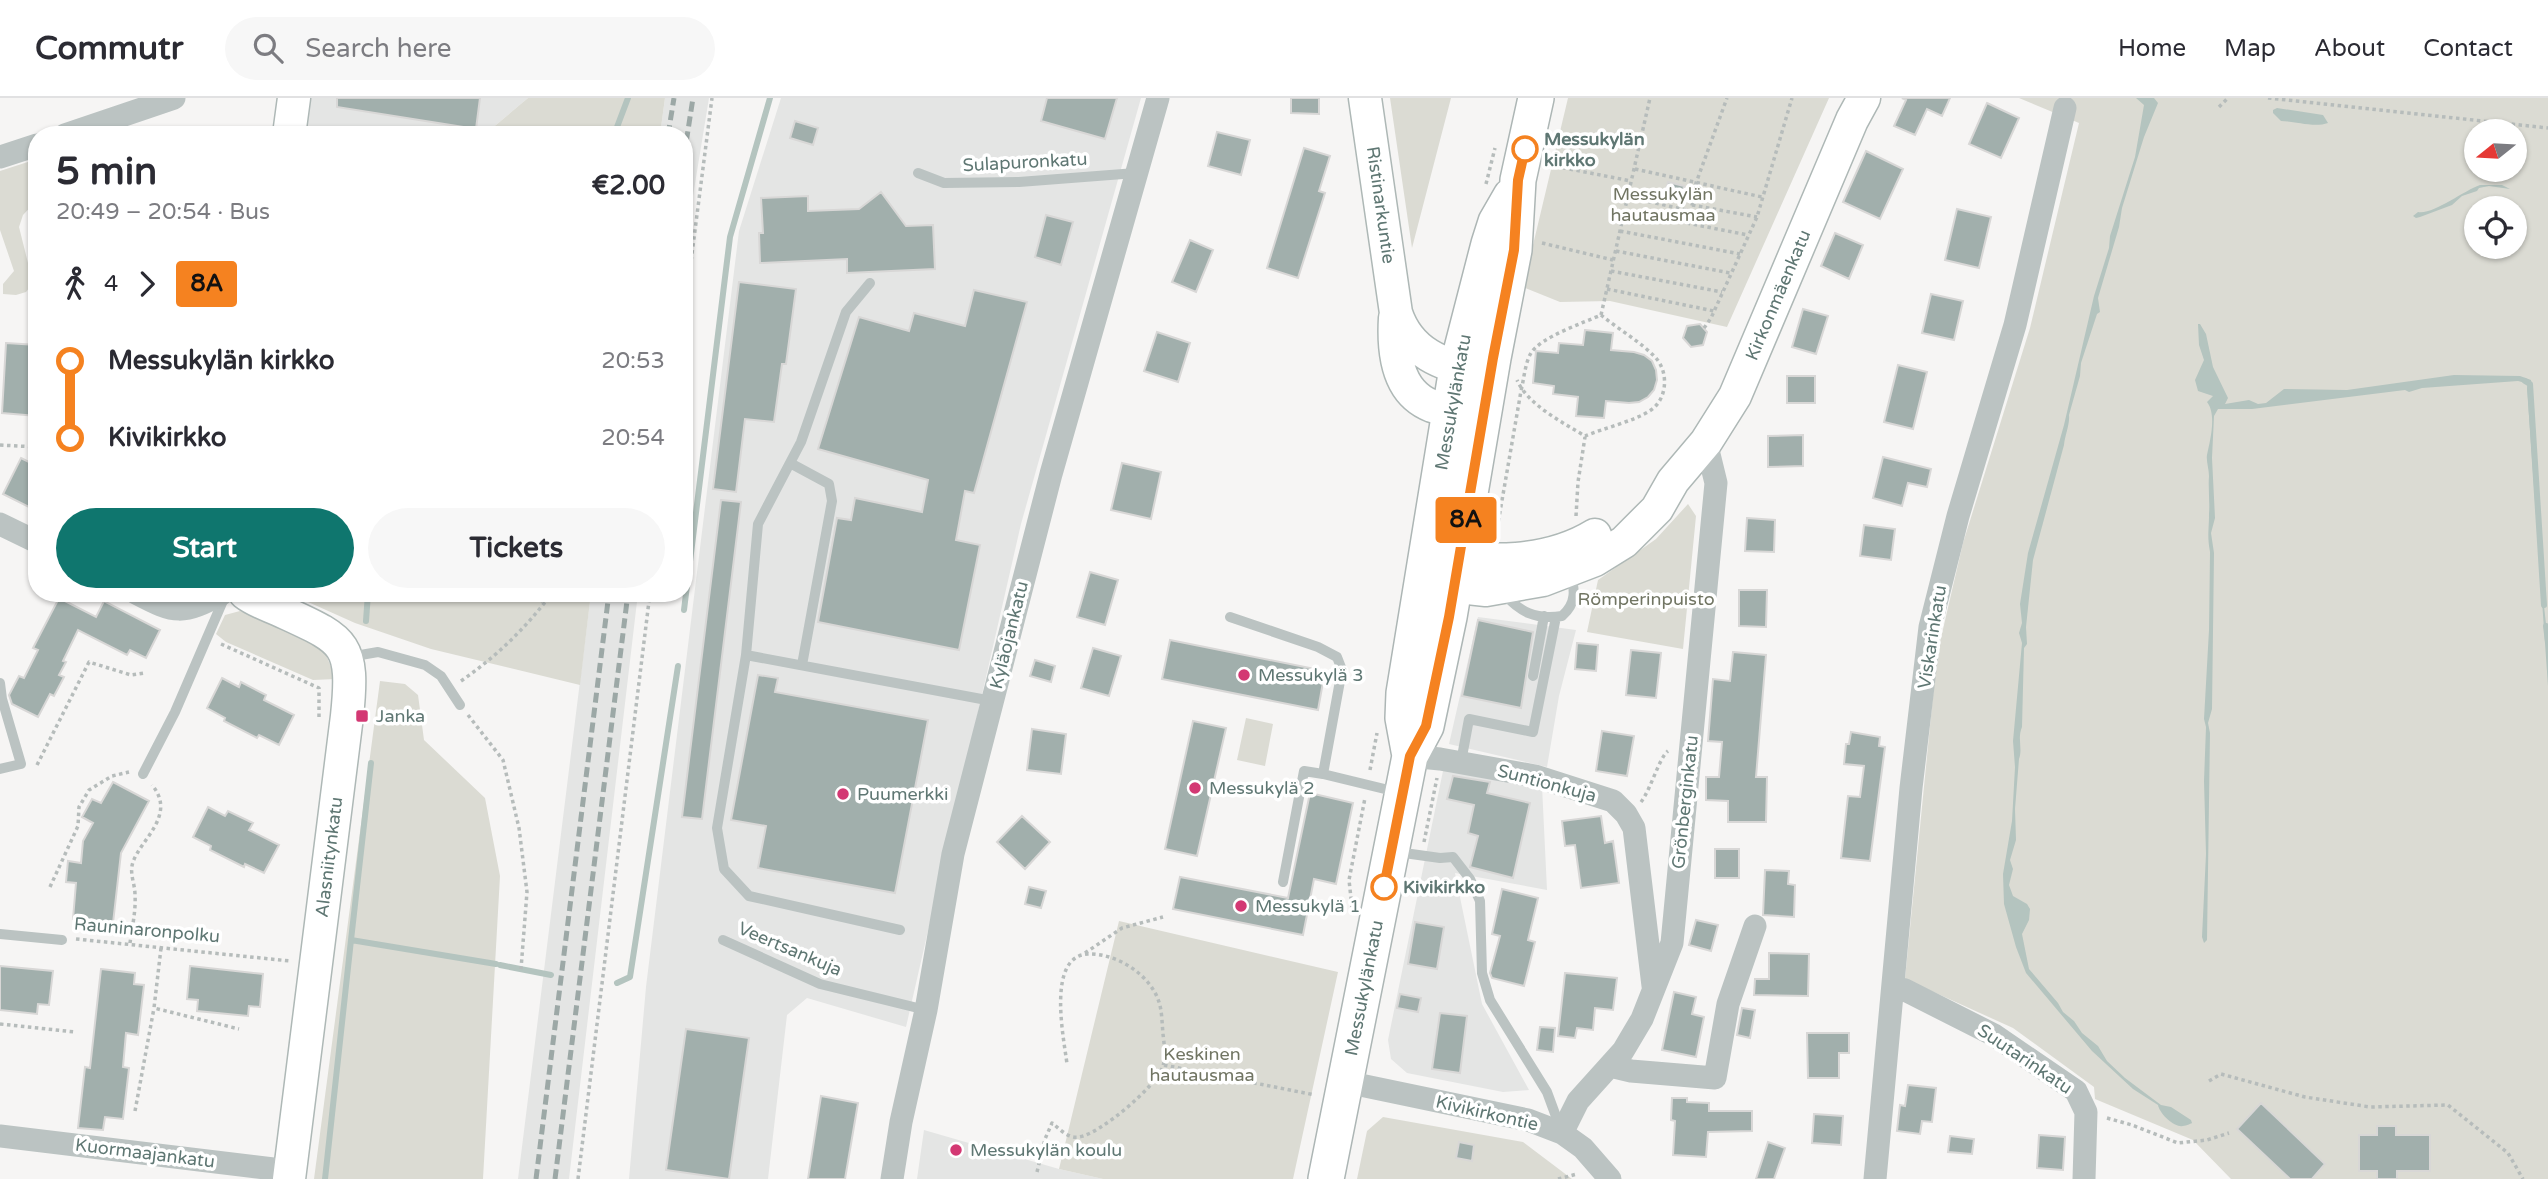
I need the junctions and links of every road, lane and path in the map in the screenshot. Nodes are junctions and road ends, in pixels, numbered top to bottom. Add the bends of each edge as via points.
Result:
1 (174, 98) edge
2 (294, 98) edge
3 (712, 98) edge
4 (1158, 98) edge
5 (1365, 98) edge
6 (1536, 98) edge
7 (1650, 98) edge
8 (1727, 98) edge
9 (1793, 98) edge
10 (1864, 98) edge
11 (2228, 98) edge
12 (2268, 98) edge
13 (2219, 107) dead end
14 (2065, 108) dead end
15 (92, 126) edge
16 (290, 126) edge
17 (2548, 128) edge
18 (28, 148) edge
19 (0, 157) edge
20 (1634, 169) junction
21 (1533, 172) junction
22 (918, 173) dead end
23 (1136, 173) junction
24 (1632, 181) junction
25 (1696, 183) junction
26 (1628, 197) junction
27 (1762, 197) junction
28 (1692, 205) junction
29 (1625, 211) junction
30 (1757, 217) junction
31 (1620, 231) junction
32 (1748, 236) junction
33 (1542, 243) dead end
34 (693, 246) edge
35 (1616, 251) junction
36 (1740, 254) junction
37 (1613, 260) junction
38 (1611, 271) junction
39 (1731, 273) junction
40 (870, 283) dead end
41 (1607, 289) junction
42 (1723, 292) junction
43 (1714, 311) junction
44 (1396, 313) junction
45 (1601, 315) junction
46 (1704, 328) dead end
47 (1457, 368) junction
48 (1491, 375) junction
49 (1521, 391) junction
50 (1449, 410) junction
51 (1484, 415) junction
52 (1585, 436) junction
53 (1706, 442) junction
54 (0, 445) edge
55 (28, 447) edge
56 (790, 463) junction
57 (1576, 517) dead end
58 (0, 524) edge
59 (28, 538) edge
60 (1495, 545) dead end
61 (1566, 560) junction
62 (1440, 570) junction
63 (1499, 588) junction
64 (157, 602) edge
65 (204, 602) edge
66 (221, 602) edge
67 (264, 602) edge
68 (649, 602) edge
69 (544, 604) edge
70 (1550, 616) junction
71 (1230, 617) dead end
72 (207, 638) junction
73 (746, 655) junction
74 (347, 658) junction
75 (802, 665) junction
76 (144, 673) dead end
77 (1533, 676) dead end
78 (0, 683) edge
79 (450, 688) junction
80 (992, 701) junction
81 (460, 705) joint
82 (318, 727) dead end
83 (1663, 755) dead end
84 (1410, 756) junction
85 (1461, 762) junction
86 (21, 764) junction
87 (0, 769) edge
88 (143, 774) junction
89 (1323, 774) junction
90 (1403, 793) junction
91 (1626, 814) junction
92 (1392, 851) junction
93 (1283, 882) dead end
94 (50, 887) dead end
95 (1163, 917) dead end
96 (1755, 926) dead end
97 (900, 930) dead end
98 (0, 934) edge
99 (62, 940) joint
100 (723, 940) dead end
101 (130, 943) junction
102 (161, 947) junction
103 (292, 949) dead end
104 (1083, 954) junction
105 (521, 969) dead end
106 (1894, 987) junction
107 (1654, 989) junction
108 (154, 1008) junction
109 (926, 1010) junction
110 (0, 1024) edge
111 (239, 1029) dead end
112 (75, 1032) dead end
113 (1066, 1064) dead end
114 (1164, 1065) junction
115 (1610, 1066) junction
116 (2209, 1081) dead end
117 (1333, 1089) junction
118 (135, 1111) dead end
119 (2086, 1112) junction
120 (1562, 1133) junction
121 (2229, 1133) dead end
122 (0, 1136) edge
123 (1586, 1171) dead end
124 (1037, 1172) dead end
125 (290, 1175) edge
126 (578, 1179) edge
127 (892, 1179) edge
128 (1326, 1179) edge
129 (1558, 1179) edge
130 (1609, 1179) edge
131 (1875, 1179) edge
132 (2084, 1179) edge
133 (2524, 1179) edge

1 - 15 street
2 - 16 main road
3 - 34 path
4 - 23 street, Kyläojankatu
5 - 44 main road, Ristinarkuntie
6 - 21 main road, Messukylänkatu
7 - 20 path
8 - 25 path
9 - 27 path
10 - 53 main road, Kirkonmäenkatu via 1735,396
11 - 13 path
12 - 17 path
14 - 106 street, Viskarinkatu via 2015,325 1930,627
18 - 19 street
20 - 24 path
20 - 25 path
21 - 24 path
21 - 47 main road, Messukylänkatu via 1496,222
21 - 48 main road, Messukylänkatu
22 - 23 lane, Sulapuronkatu via 944,183
23 - 80 street, Kyläojankatu
24 - 26 path
25 - 27 path
25 - 28 path
26 - 28 path via 1690,211
26 - 29 path
27 - 30 path
28 - 30 path
29 - 31 path
29 - 32 path
30 - 32 path
31 - 35 path
31 - 36 path
32 - 36 path
33 - 37 path
35 - 37 path
35 - 39 path
36 - 39 path
37 - 38 path
38 - 41 path
38 - 42 path
39 - 42 path
40 - 56 lane via 846,312
41 - 43 path
41 - 45 path
42 - 43 path
43 - 46 path
44 - 47 main road, Ristinarkuntie via 1412,344
44 - 50 main road, Ristinarkuntie via 1394,339 1401,375 1418,398
45 - 49 path via 1540,343 1530,354
45 - 52 path via 1657,359 1664,388 1662,401 1649,412
47 - 48 main road, Ristinarkuntie
47 - 50 main road, Messukylänkatu
48 - 51 main road, Messukylänkatu
49 - 52 path
49 - 60 path
50 - 51 main road, Ristinarkuntie
50 - 62 main road, Messukylänkatu
51 - 62 main road, Messukylänkatu
52 - 57 path
53 - 61 main road, Kirkonmäenkatu via 1673,481 1657,509 1624,542 1595,560
53 - 107 street, Grönberginkatu via 1715,497 1672,943
54 - 55 path
56 - 73 lane via 758,524
56 - 75 lane via 829,484 832,501
58 - 59 street
61 - 62 main road, Kirkonmäenkatu via 1503,561
61 - 63 main road, Kirkonmäenkatu via 1543,580
61 - 70 lane via 1575,589 1572,604 1562,616
62 - 63 main road, Kirkonmäenkatu via 1486,590
62 - 84 main road, Messukylänkatu via 1426,726
63 - 70 lane via 1523,612
64 - 65 street via 175,610
66 - 72 lane
67 - 74 main road via 322,630 336,640
68 - 126 path
69 - 79 path via 483,666
70 - 77 lane
70 - 85 lane via 1533,732 1469,719
71 - 89 lane via 1337,657 1342,670
72 - 82 path via 319,688
72 - 88 lane
73 - 75 lane
73 - 97 lane via 717,828 724,869 749,896
74 - 79 lane via 378,652 425,665
74 - 125 main road, Alasniitynkatu via 347,716
75 - 80 lane
76 - 86 path via 131,675 89,663 36,767 30,770
78 - 86 lane
79 - 81 lane
80 - 109 street, Kyläojankatu via 953,854
81 - 105 path via 503,760 519,828 527,892
83 - 91 path via 1643,799
84 - 85 street, Suntionkuja
84 - 90 main road, Messukylänkatu
85 - 91 street, Suntionkuja via 1535,776 1613,801
86 - 87 lane
88 - 94 path via 112,776 89,790
88 - 101 path via 157,790 160,805 155,828 133,861 136,893
89 - 90 lane
89 - 93 lane via 1304,771
90 - 92 main road, Messukylänkatu
91 - 107 street via 1634,828
92 - 117 main road, Messukylänkatu
92 - 120 lane via 1453,857 1470,879 1480,901 1482,973 1490,1000 1547,1092
95 - 104 path via 1122,928
96 - 115 street via 1728,1004 1715,1078 1631,1072
98 - 99 lane, Rauninaronpolku
99 - 101 path, Rauninaronpolku
100 - 109 lane, Veertsankuja via 820,984
101 - 102 path, Rauninaronpolku
102 - 103 path, Rauninaronpolku via 290,961
102 - 108 path
104 - 113 path via 1070,963 1060,995
104 - 114 path via 1119,961 1147,979 1159,1001
106 - 119 street, Suutarinkatu via 1994,1035 2076,1091
106 - 131 street, Viskarinkatu
107 - 115 street, Grönberginkatu via 1642,1019
108 - 111 path
108 - 118 path
109 - 127 street, Kyläojankatu
110 - 112 path
114 - 117 path
114 - 124 path via 1147,1088 1093,1132 1077,1138 1052,1123
115 - 120 street, Grönberginkatu via 1578,1101
116 - 133 path via 2221,1074 2305,1097 2370,1107 2448,1105 2508,1153
117 - 120 street, Kivikirkontie via 1528,1119
117 - 128 main road, Messukylänkatu
119 - 121 path via 2178,1143
119 - 132 street, Suutarinkatu
120 - 130 street, Kivikirkontie
122 - 125 street, Kuormaajankatu
123 - 129 path

